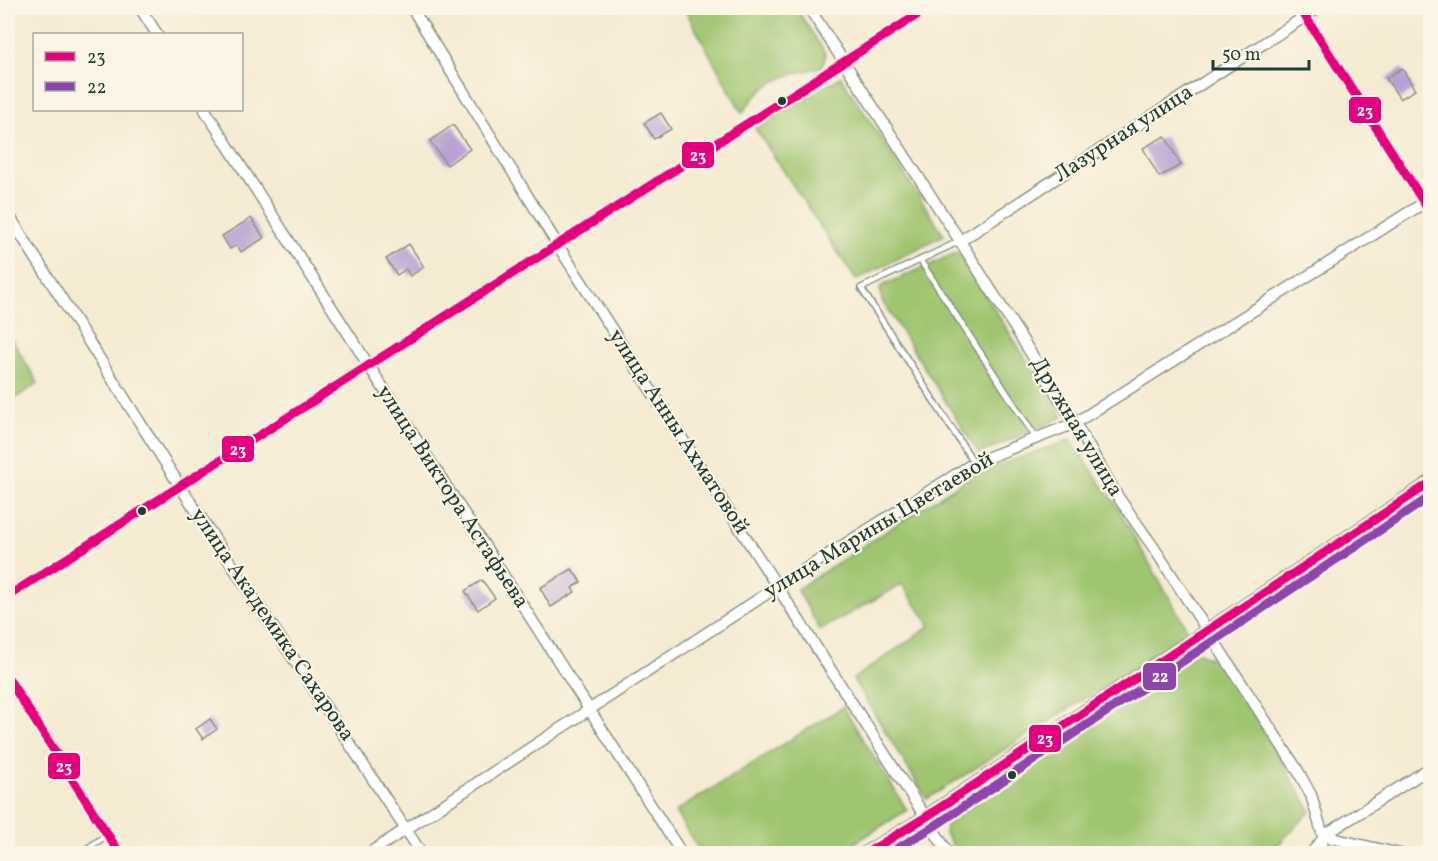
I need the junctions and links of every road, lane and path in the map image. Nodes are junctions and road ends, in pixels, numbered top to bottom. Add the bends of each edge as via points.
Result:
1 (140, 8) edge
2 (412, 8) edge
3 (809, 8) edge
4 (928, 8) edge
5 (1318, 8) edge
6 (1303, 12) edge
7 (156, 33) edge
8 (844, 62) junction
9 (206, 111) edge
10 (1428, 205) edge
11 (8, 214) edge
12 (960, 241) junction
13 (557, 244) junction
14 (920, 260) junction
15 (368, 365) junction
16 (1075, 423) junction
17 (1036, 438) junction
18 (974, 463) junction
19 (1431, 483) edge
20 (180, 486) junction
21 (777, 587) junction
22 (8, 596) edge
23 (1208, 633) junction
24 (8, 678) edge
25 (589, 711) junction
26 (1431, 768) edge
27 (926, 817) junction
28 (407, 828) junction
29 (107, 835) junction
30 (1323, 836) junction
31 (79, 854) edge
32 (120, 854) edge
33 (368, 854) edge
34 (422, 854) edge
35 (682, 854) edge
36 (864, 854) edge
37 (949, 854) edge
38 (1307, 854) edge
39 (1318, 854) edge
40 (1400, 854) edge

1 - 7 street
2 - 13 street, улица Анны Ахматовой
3 - 8 street, Дружная улица
4 - 8 street
5 - 6 street, Лазурная улица
6 - 10 street
6 - 12 street, Лазурная улица
8 - 12 street, Дружная улица
8 - 13 street
9 - 15 street, улица Виктора Астафьева
10 - 16 street, улица Марины Цветаевой
11 - 20 street, улица Академика Сахарова
12 - 14 lane
12 - 16 street, Дружная улица
13 - 15 street
13 - 21 street, улица Анны Ахматовой
14 - 17 lane
14 - 18 lane via 861,288
15 - 20 street
15 - 25 street, улица Виктора Астафьева
16 - 17 street, улица Марины Цветаевой
16 - 23 street, Дружная улица via 1118,497
17 - 18 street, улица Марины Цветаевой
18 - 21 street, улица Марины Цветаевой
19 - 23 street
20 - 22 street
20 - 28 street, улица Академика Сахарова
21 - 25 street, улица Марины Цветаевой
21 - 27 street, улица Анны Ахматовой
23 - 27 street
23 - 30 street, Дружная улица via 1298,771 1311,795
24 - 29 street
25 - 28 street, улица Марины Цветаевой
25 - 35 street, улица Виктора Астафьева
26 - 30 street
27 - 36 street
27 - 37 street, улица Анны Ахматовой
28 - 33 street, улица Марины Цветаевой
28 - 34 street, улица Академика Сахарова
29 - 31 lane
29 - 32 street
30 - 38 lane
30 - 39 street
30 - 40 street

